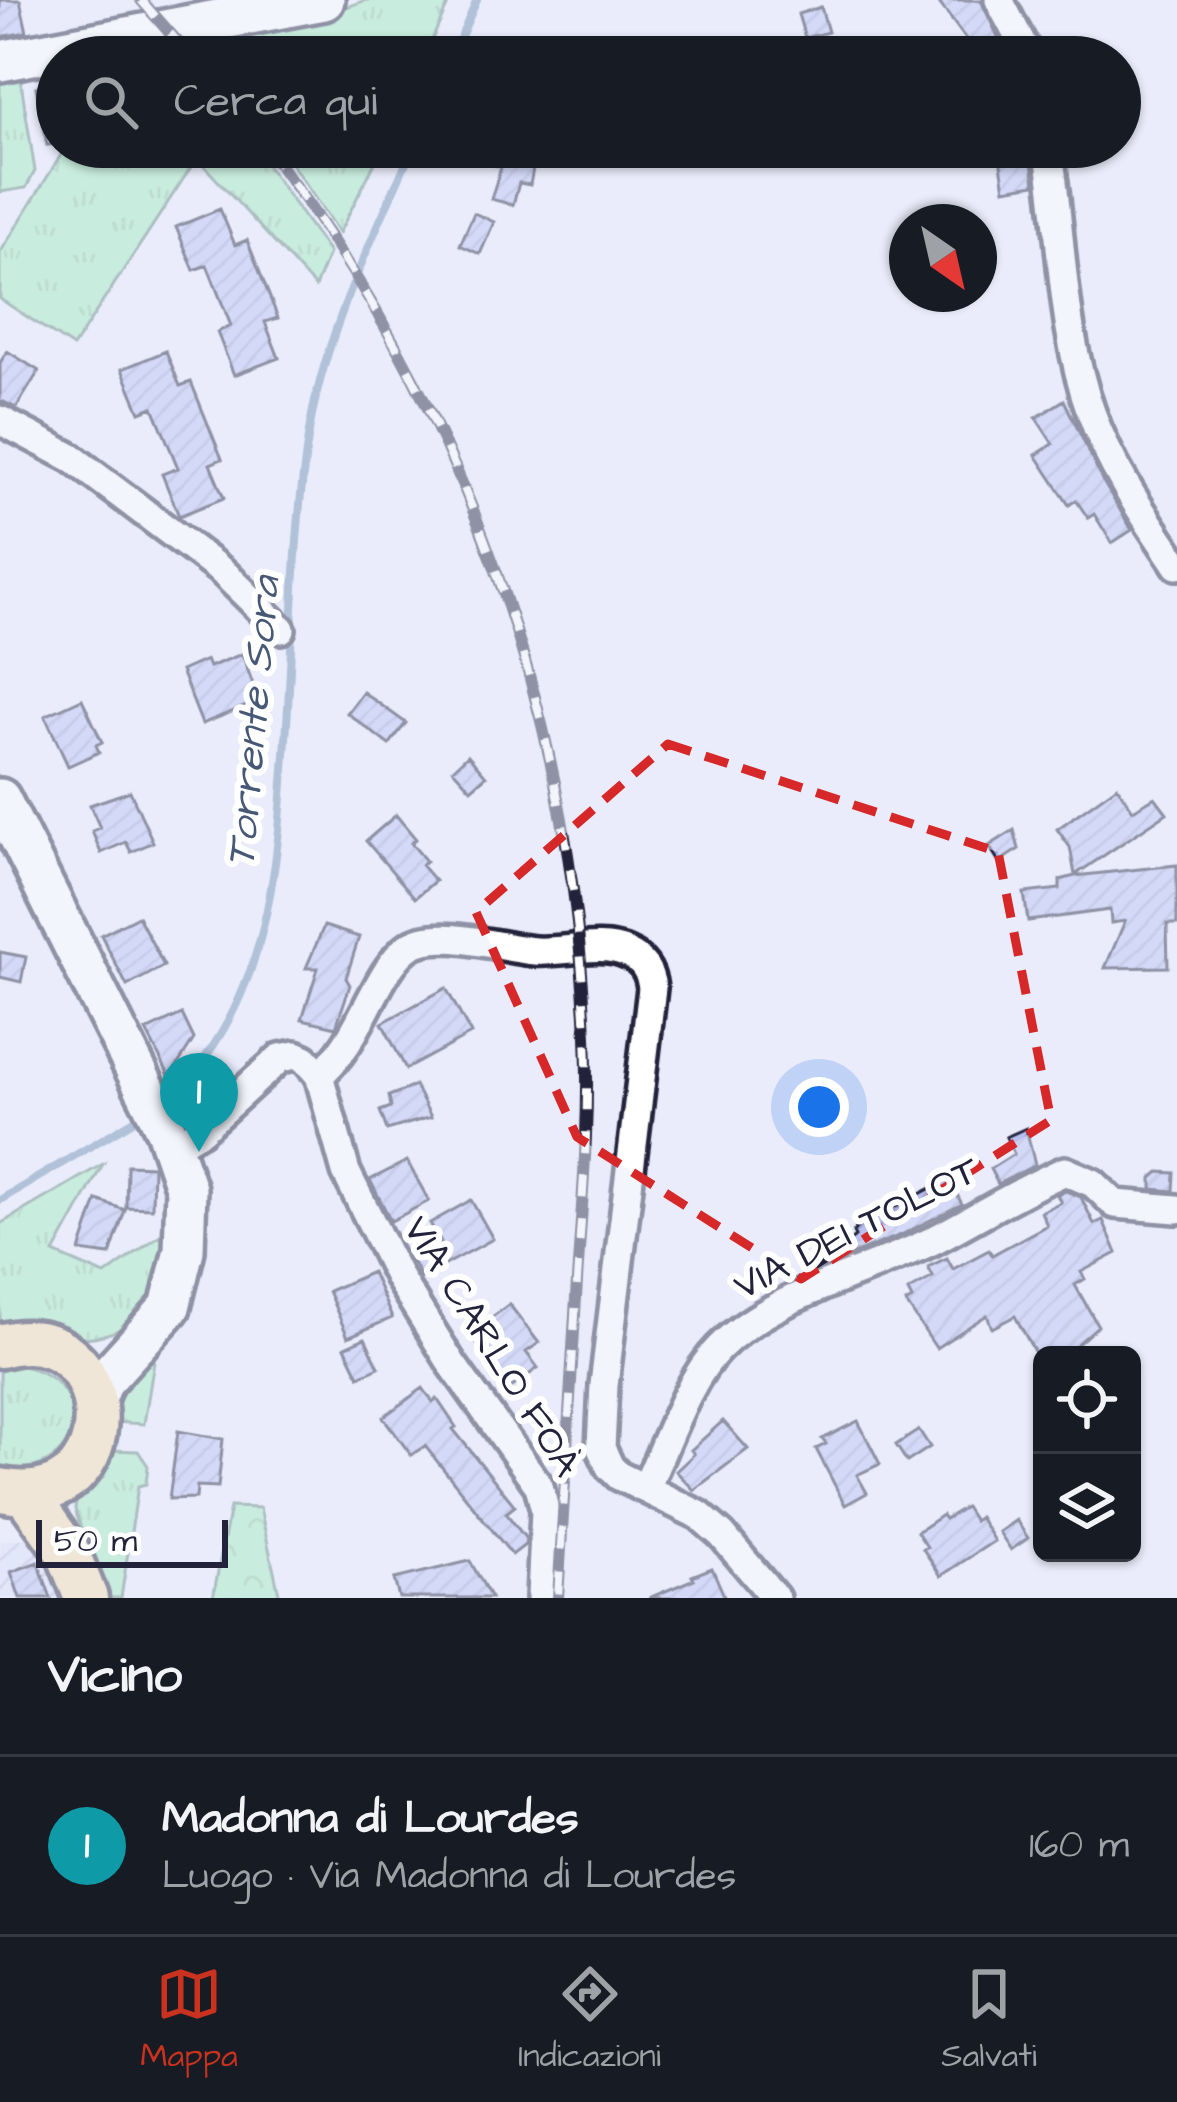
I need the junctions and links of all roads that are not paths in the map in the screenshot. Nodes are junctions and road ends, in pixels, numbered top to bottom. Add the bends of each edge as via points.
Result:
1 (324, 0) edge
2 (1000, 0) edge
3 (227, 8) edge
4 (107, 36) edge
5 (1018, 36) edge
6 (36, 53) edge
7 (0, 61) edge
8 (1050, 168) edge
9 (0, 420) edge
10 (1177, 565) edge
11 (281, 629) dead end
12 (0, 800) edge
13 (319, 1075) junction
14 (170, 1138) junction
15 (1177, 1209) edge
16 (148, 1334) junction
17 (0, 1346) edge
18 (60, 1352) junction
19 (96, 1399) junction
20 (67, 1479) junction
21 (646, 1487) junction
22 (13, 1492) edge
23 (68, 1553) junction
24 (86, 1598) edge
25 (541, 1598) edge
26 (775, 1598) edge

1 - 3 main road
2 - 5 street
3 - 4 main road
6 - 7 main road
8 - 10 street via 1066,314 1091,414
9 - 11 street via 72,458 224,572
12 - 14 main road
13 - 14 street via 296,1055 280,1058 200,1130
13 - 21 street via 344,1051 398,958 418,942 618,950 640,960 652,988 601,1448 619,1476
13 - 25 street, VIA CARLO FOÀ via 346,1172 400,1280 539,1486
14 - 16 main road via 186,1189 187,1233 177,1290
15 - 21 street, VIA DEI TOLOT via 1115,1204 1065,1172 747,1324 702,1369
16 - 18 main road via 95,1353
16 - 19 main road
17 - 18 main road via 38,1343
18 - 19 main road
19 - 20 main road via 93,1445
20 - 22 main road
20 - 23 main road
21 - 26 street via 722,1534
22 - 23 main road
23 - 24 main road

